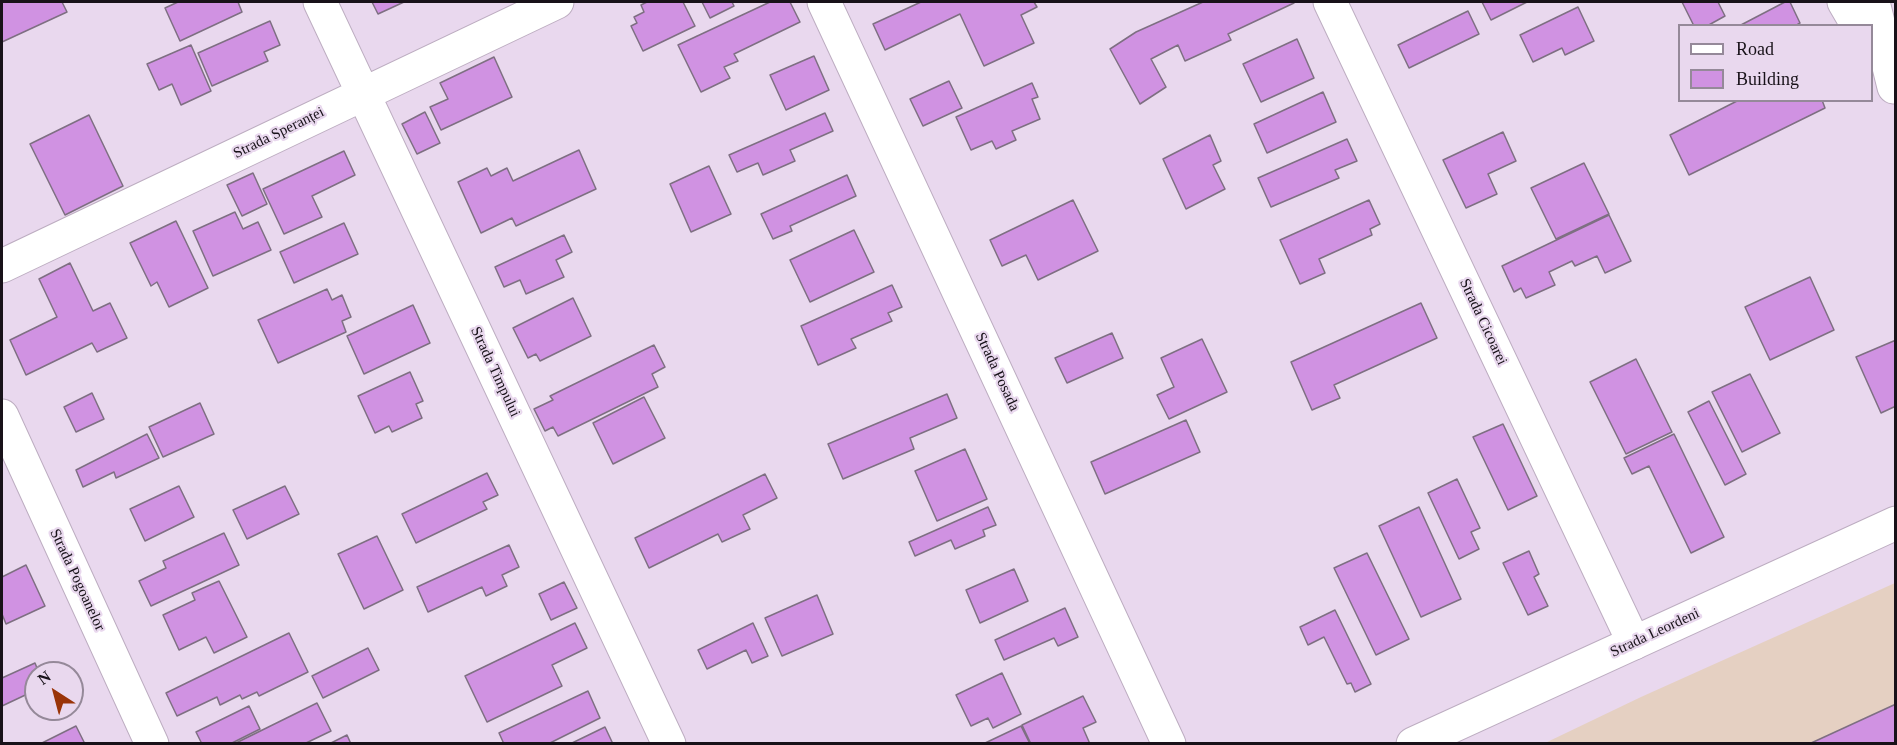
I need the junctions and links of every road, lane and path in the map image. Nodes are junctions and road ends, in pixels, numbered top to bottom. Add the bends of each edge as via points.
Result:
1 (320, 2) edge
2 (557, 2) edge
3 (824, 2) edge
4 (1330, 2) edge
5 (1844, 2) edge
6 (1873, 2) edge
7 (1857, 24) edge
8 (1873, 50) edge
9 (1895, 88) edge
10 (363, 93) junction
11 (2, 266) edge
12 (2, 416) edge
13 (1896, 523) edge
14 (1634, 643) junction
15 (152, 744) edge
16 (669, 744) edge
17 (1169, 744) edge
18 (1413, 744) edge

1 - 10 street, Strada Timpului
2 - 10 street, Strada Speranței
3 - 17 street, Strada Posada
4 - 14 street, Strada Cicoarei
5 - 7 street
6 - 9 street
8 - 9 street
10 - 11 street, Strada Speranței
10 - 16 street, Strada Timpului
12 - 15 street, Strada Pogoanelor
13 - 14 street, Strada Leordeni
14 - 18 street, Strada Leordeni

